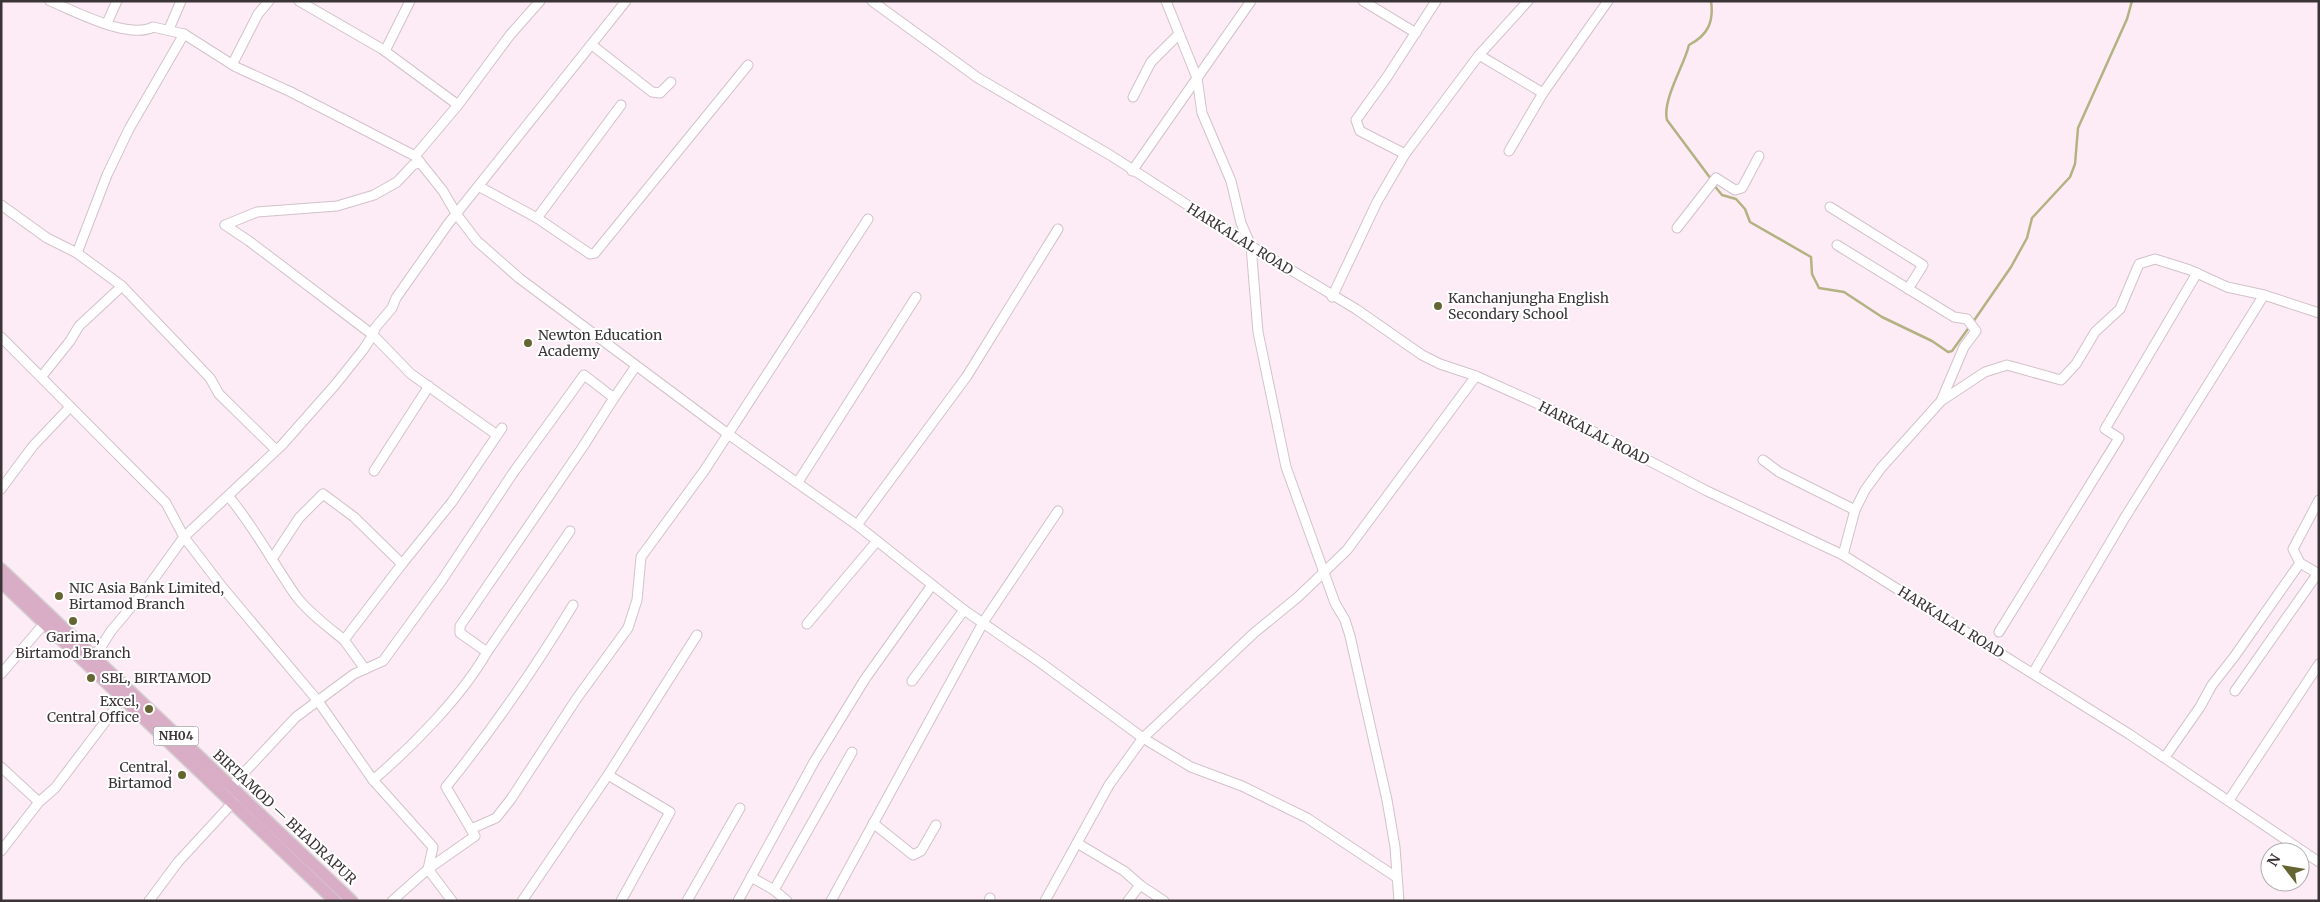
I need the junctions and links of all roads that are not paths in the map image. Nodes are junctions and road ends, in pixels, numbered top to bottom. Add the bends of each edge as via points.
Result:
1 (50, 1) edge
2 (117, 1) edge
3 (182, 1) edge
4 (269, 1) edge
5 (298, 1) edge
6 (410, 1) edge
7 (540, 1) edge
8 (626, 1) edge
9 (872, 1) edge
10 (1166, 1) edge
11 (1251, 1) edge
12 (1363, 1) edge
13 (1436, 1) edge
14 (1528, 1) edge
15 (1608, 1) edge
16 (107, 23) junction
17 (169, 29) junction
18 (1416, 33) junction
19 (184, 34) junction
20 (1178, 35) junction
21 (592, 45) junction
22 (385, 51) junction
23 (1479, 55) junction
24 (233, 64) junction
25 (748, 65) dead end
26 (1197, 78) junction
27 (671, 82) dead end
28 (1543, 92) junction
29 (1133, 97) dead end
30 (458, 105) junction
31 (621, 105) dead end
32 (1509, 151) dead end
33 (1405, 154) junction
34 (1759, 156) dead end
35 (418, 159) junction
36 (1132, 171) junction
37 (480, 187) junction
38 (1, 205) edge
39 (1830, 207) dead end
40 (456, 215) junction
41 (537, 218) junction
42 (868, 219) dead end
43 (1677, 228) dead end
44 (1058, 230) dead end
45 (1837, 245) dead end
46 (1251, 246) junction
47 (77, 253) junction
48 (2197, 273) junction
49 (122, 286) junction
50 (1908, 289) junction
51 (2264, 295) junction
52 (1332, 297) junction
53 (916, 298) dead end
54 (2319, 313) edge
55 (373, 335) junction
56 (1, 337) edge
57 (636, 366) junction
58 (42, 376) junction
59 (1476, 376) junction
60 (428, 386) junction
61 (614, 398) junction
62 (1941, 401) junction
63 (70, 407) junction
64 (728, 434) junction
65 (276, 450) junction
66 (1763, 460) dead end
67 (374, 470) dead end
68 (798, 482) junction
69 (1, 488) edge
70 (229, 497) junction
71 (2319, 500) edge
72 (1855, 510) junction
73 (1058, 511) dead end
74 (857, 525) junction
75 (570, 531) dead end
76 (184, 538) junction
77 (877, 541) junction
78 (1843, 554) junction
79 (272, 558) junction
80 (2300, 563) junction
81 (402, 564) junction
82 (1, 569) edge
83 (1325, 572) junction
84 (2318, 573) edge
85 (1, 582) edge
86 (932, 585) junction
87 (572, 605) dead end
88 (964, 610) junction
89 (49, 619) junction
90 (984, 622) junction
91 (807, 624) dead end
92 (2000, 632) dead end
93 (696, 635) dead end
94 (344, 640) junction
95 (487, 652) junction
96 (94, 658) junction
97 (2319, 664) edge
98 (365, 669) junction
99 (2033, 673) junction
100 (1, 674) edge
101 (912, 681) dead end
102 (2235, 692) dead end
103 (125, 695) junction
104 (318, 701) junction
105 (1143, 738) junction
106 (852, 752) dead end
107 (2165, 757) junction
108 (1, 767) edge
109 (608, 775) junction
110 (373, 780) junction
111 (232, 795) junction
112 (2229, 800) junction
113 (40, 802) junction
114 (740, 808) dead end
115 (873, 823) junction
116 (936, 825) dead end
117 (471, 829) junction
118 (1077, 843) junction
119 (1, 851) edge
120 (2319, 862) edge
121 (428, 869) junction
122 (751, 877) junction
123 (1396, 877) junction
124 (1140, 885) junction
125 (774, 890) junction
126 (149, 901) edge
127 (335, 901) edge
128 (352, 901) edge
129 (392, 901) edge
130 (452, 901) edge
131 (522, 901) edge
132 (621, 901) edge
133 (687, 901) edge
134 (738, 901) edge
135 (786, 901) edge
136 (831, 901) edge
137 (1045, 901) edge
138 (1128, 901) edge
139 (1164, 901) edge
140 (1399, 901) edge

1 - 16 street
2 - 16 street
3 - 17 street
4 - 24 street via 258,14
5 - 22 street
6 - 22 street
7 - 30 street via 491,58
8 - 21 street
9 - 36 street, HARKALAL ROAD via 978,78
10 - 20 street
11 - 26 street
12 - 18 street
13 - 18 street
14 - 23 street
15 - 28 street
16 - 17 street via 129,31 153,26
17 - 19 street
18 - 33 street via 1356,120 1360,131
19 - 24 street
19 - 47 street via 107,175
20 - 26 street
20 - 29 street via 1151,62
21 - 27 street via 652,92 660,94
21 - 37 street
22 - 30 street
23 - 28 street
23 - 33 street
24 - 35 street
25 - 41 street via 595,252 590,254
26 - 36 street
26 - 46 street via 1202,112 1231,181 1241,223
28 - 32 street
30 - 35 street
31 - 41 street
33 - 52 street
34 - 43 street via 1742,188 1735,190 1716,178
35 - 40 street via 443,191
35 - 55 street via 396,182 374,195 337,206 257,212 225,225
36 - 46 street, HARKALAL ROAD
37 - 40 street
37 - 41 street
38 - 47 street via 47,238
39 - 50 street via 1923,265
40 - 55 street via 392,308 374,328
40 - 57 street via 477,241 519,278
42 - 64 street
44 - 74 street via 967,376
45 - 50 street
46 - 52 street, HARKALAL ROAD
46 - 83 street via 1258,332 1284,460
47 - 49 street
48 - 51 street via 2226,287
48 - 62 street via 2155,259 2139,264 2120,309 2095,332 2076,364 2061,380 2007,365 1985,372
48 - 92 street via 2105,429 2119,438
49 - 58 street via 79,326
49 - 65 street via 210,378 219,394
50 - 62 street via 1954,317 1967,319 1976,331 1964,347
51 - 54 street
51 - 99 street via 2124,519
52 - 59 street, HARKALAL ROAD via 1440,364
53 - 68 street
55 - 60 street
55 - 65 street via 335,385
56 - 58 street
57 - 61 street
57 - 64 street
58 - 63 street
59 - 78 street, HARKALAL ROAD via 1554,411 1707,491
59 - 83 street via 1347,550
60 - 67 street
60 - 81 street via 500,432 452,502
61 - 95 street via 460,626 460,633
61 - 98 street via 588,377 580,378 414,620 383,661
62 - 72 street via 1881,468
63 - 69 street via 33,446
63 - 76 street via 166,503
64 - 68 street
64 - 117 street via 641,557 638,600 628,628 577,698 511,799 496,818
65 - 70 street
66 - 72 street via 1779,472
68 - 74 street
70 - 76 street
70 - 79 street
71 - 80 street via 2292,549
72 - 78 street
73 - 90 street
74 - 77 street
75 - 95 street
76 - 96 street via 148,588 111,631
76 - 104 street
77 - 86 street
77 - 91 street
78 - 99 street, HARKALAL ROAD
79 - 81 street via 299,518 323,494 354,517
79 - 94 street via 297,597
80 - 84 street
80 - 107 street via 2212,685
81 - 94 street
82 - 89 main road, BIRTAMOD — BHADRAPUR / NH04
83 - 105 street via 1254,633
83 - 123 street via 1350,636 1387,800
84 - 102 street
85 - 89 main road, BIRTAMOD — BHADRAPUR / NH04
86 - 88 street
86 - 122 street via 865,678
87 - 117 street via 472,755 446,787
88 - 90 street
88 - 101 street
89 - 96 main road, BIRTAMOD — BHADRAPUR / NH04
89 - 100 street
89 - 103 main road, BIRTAMOD — BHADRAPUR / NH04
90 - 105 street
90 - 115 street
93 - 109 street
94 - 98 street
95 - 110 street via 438,716
96 - 103 main road, BIRTAMOD — BHADRAPUR / NH04
97 - 112 street
98 - 104 street
99 - 107 street, HARKALAL ROAD
103 - 111 main road, BIRTAMOD — BHADRAPUR / NH04
103 - 113 street via 55,788
104 - 110 street
104 - 111 street via 296,717
105 - 118 street via 1109,785
105 - 123 street via 1191,767 1242,786 1307,818
106 - 125 street
107 - 112 street, HARKALAL ROAD
108 - 113 street
109 - 131 street
109 - 132 street via 670,812
110 - 121 street via 433,847
111 - 126 street
111 - 127 main road, BIRTAMOD — BHADRAPUR / NH04
111 - 128 main road, BIRTAMOD — BHADRAPUR / NH04
112 - 120 street, HARKALAL ROAD
113 - 119 street
114 - 133 street
115 - 116 street via 913,855 921,851
115 - 136 street
117 - 121 street via 475,836
118 - 124 street via 1124,871
118 - 137 street
121 - 129 street
121 - 130 street
122 - 125 street
122 - 134 street
123 - 140 street
124 - 138 street
124 - 139 street
125 - 135 street

